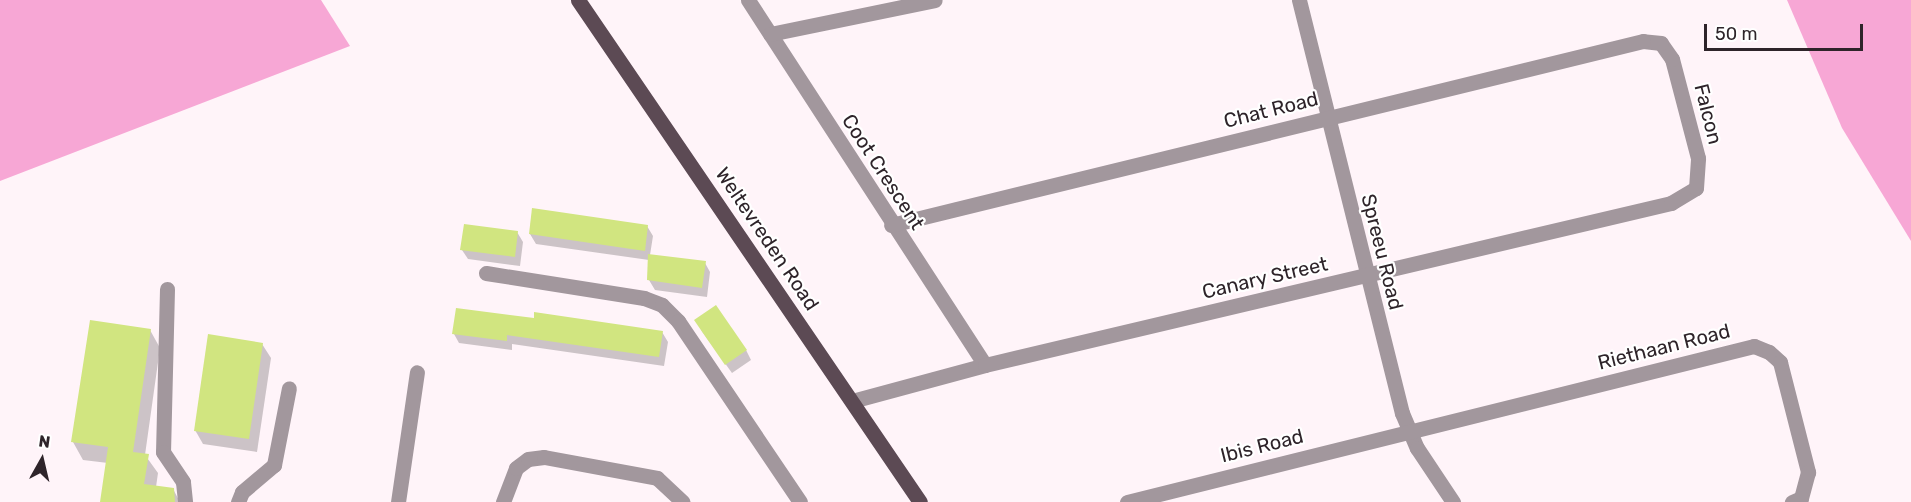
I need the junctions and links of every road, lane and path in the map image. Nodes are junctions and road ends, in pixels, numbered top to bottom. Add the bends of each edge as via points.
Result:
1 (578, 0) edge
2 (748, 0) edge
3 (935, 0) edge
4 (1299, 0) edge
5 (770, 34) junction
6 (1661, 43) joint
7 (1327, 118) junction
8 (1688, 196) joint
9 (891, 225) junction
10 (486, 273) dead end
11 (1366, 276) junction
12 (167, 290) dead end
13 (985, 365) junction
14 (417, 372) dead end
15 (289, 388) dead end
16 (852, 401) junction
17 (1408, 431) junction
18 (185, 502) edge
19 (238, 502) edge
20 (398, 502) edge
21 (503, 502) edge
22 (683, 502) edge
23 (800, 502) edge
24 (920, 502) edge
25 (1127, 502) edge
26 (1453, 502) edge
27 (1792, 502) edge

1 - 16 main road, Weltevreden Road
2 - 5 street, Coot Crescent
3 - 5 street
4 - 7 street, Spreeu Road
5 - 9 street, Coot Crescent
6 - 7 street, Chat Road via 1643,41
6 - 8 street, Falcon via 1672,59 1698,158 1699,177
7 - 9 street, Chat Road
7 - 11 street, Spreeu Road
8 - 11 street, Canary Street
9 - 13 street, Coot Crescent
10 - 23 street via 644,298 662,305 678,321
11 - 13 street, Canary Street
11 - 17 street, Spreeu Road
12 - 18 street via 163,452 186,488
13 - 16 street, Canary Street
14 - 20 street
15 - 19 street via 274,465 242,492
16 - 24 main road, Weltevreden Road
17 - 25 street, Ibis Road
17 - 26 street, Spreeu Road
17 - 27 street, Riethaan Road via 1754,346 1780,362 1808,472 1801,498
21 - 22 street via 516,468 528,459 544,457 657,478

